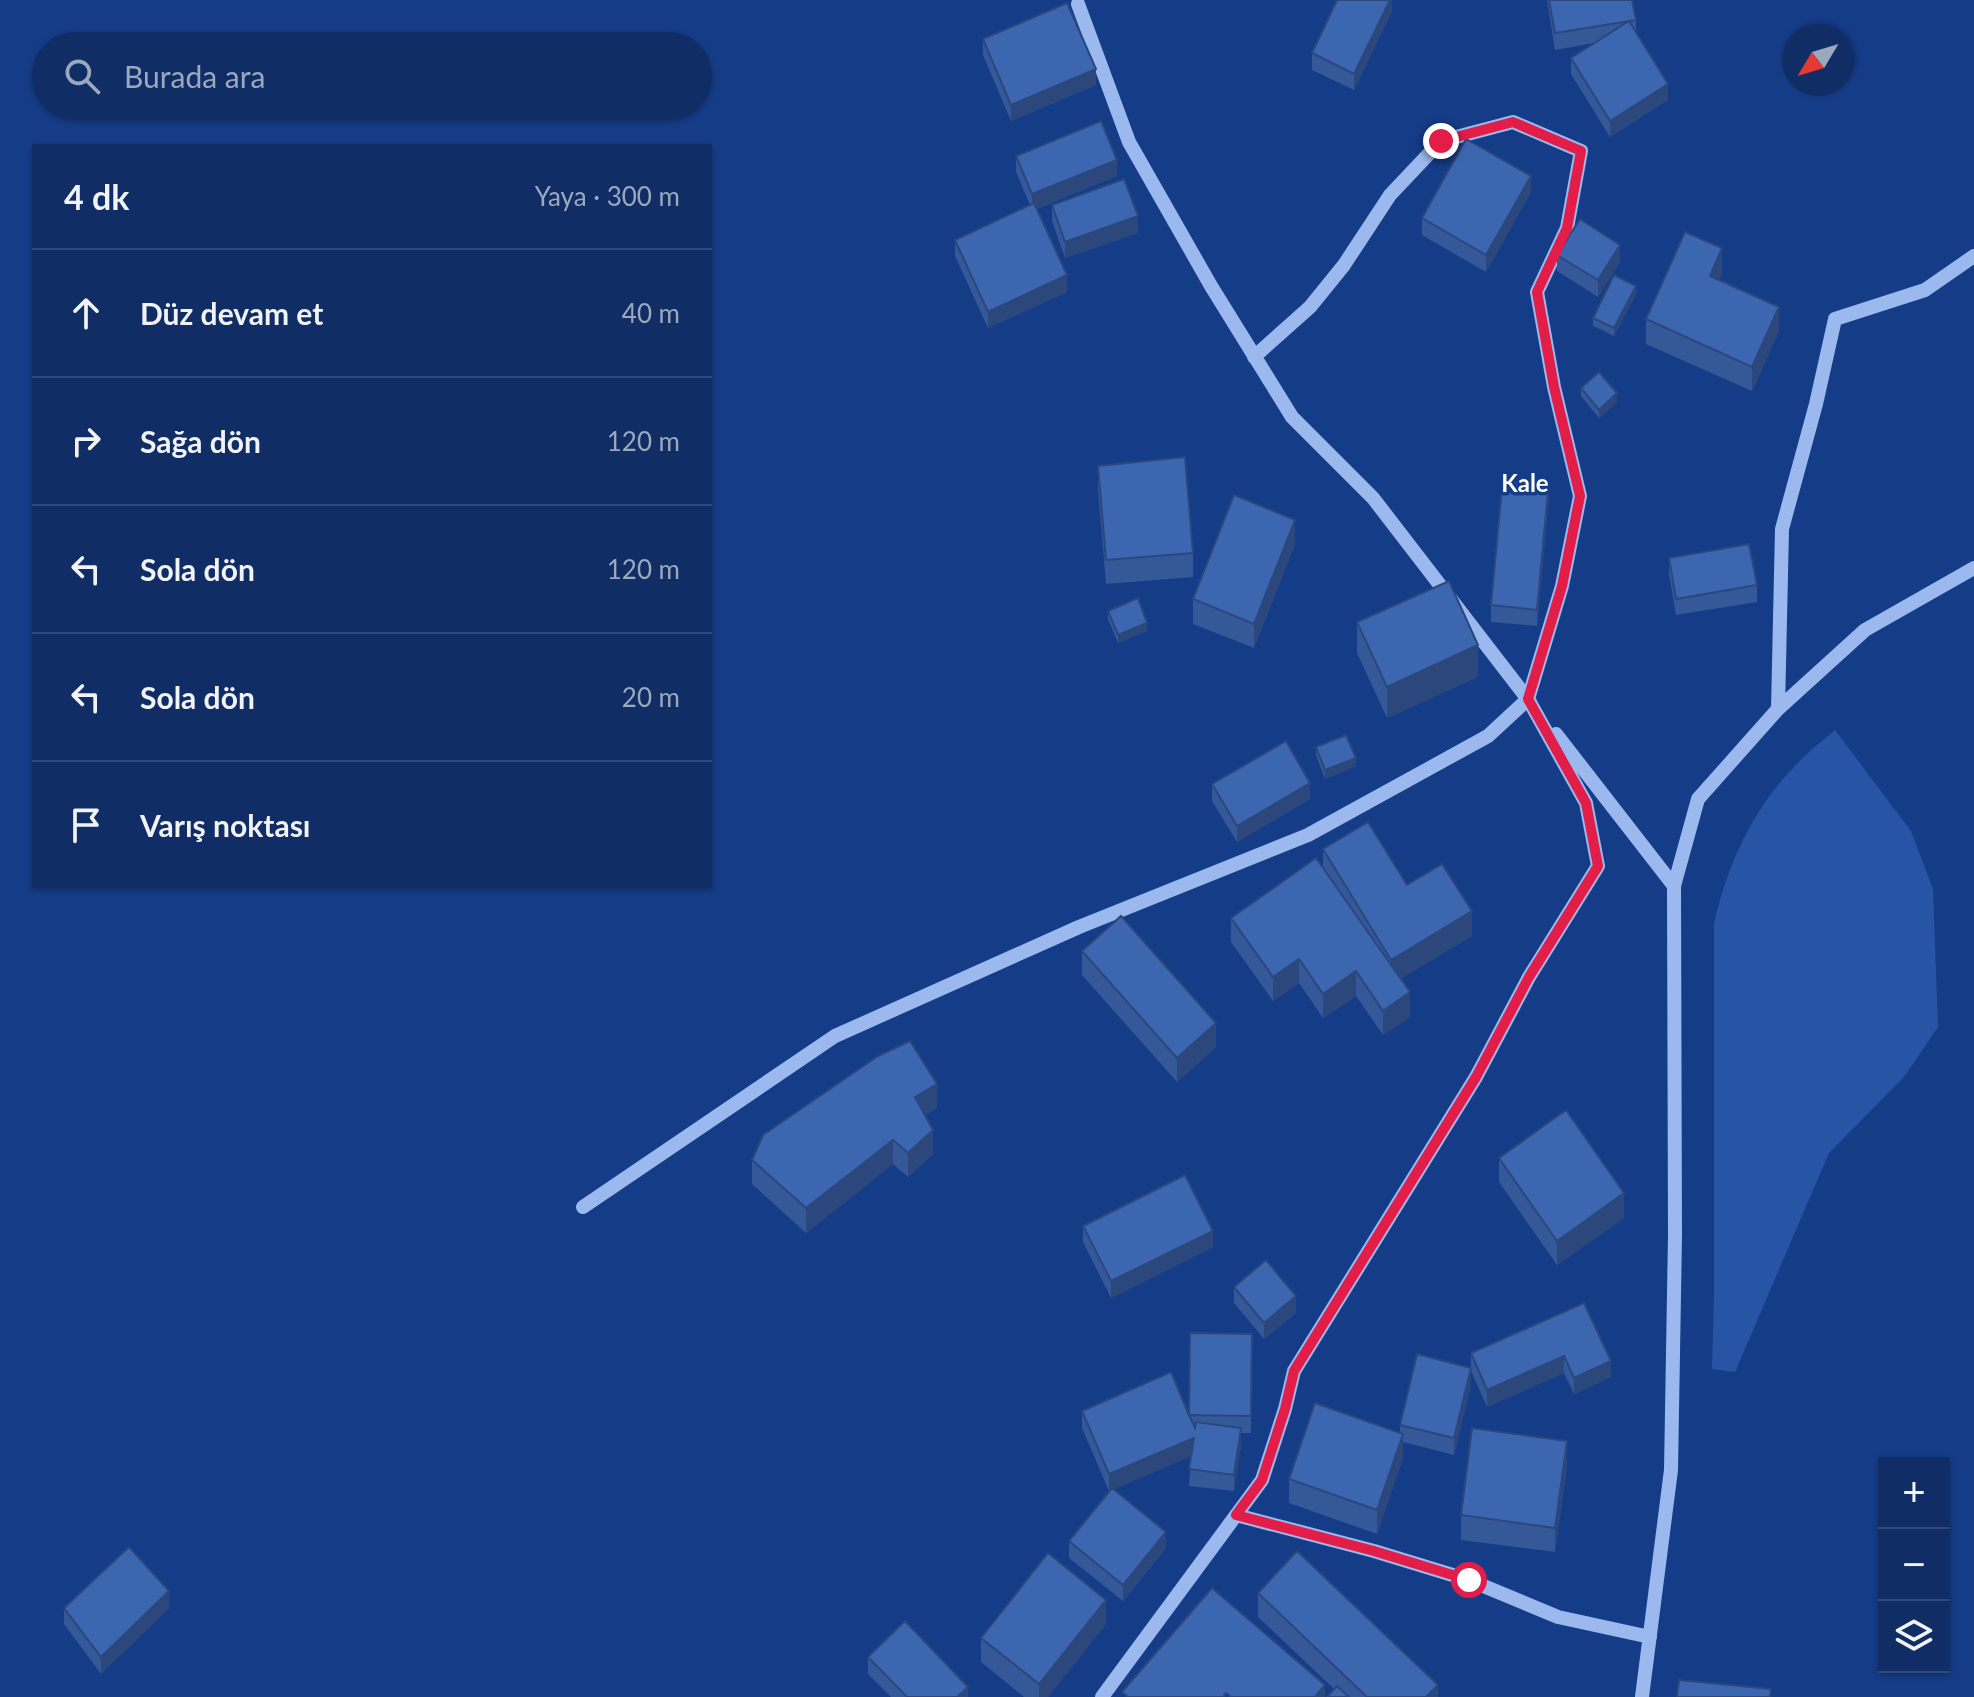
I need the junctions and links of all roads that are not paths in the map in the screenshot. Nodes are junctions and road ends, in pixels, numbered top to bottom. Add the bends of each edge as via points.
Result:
1 (1078, 4) dead end
2 (1974, 256) edge
3 (1254, 357) junction
4 (1974, 568) edge
5 (1528, 699) junction
6 (1778, 709) junction
7 (1674, 886) junction
8 (583, 1207) dead end
9 (1236, 1515) junction
10 (1650, 1637) junction
11 (1102, 1697) edge
12 (1642, 1697) edge

1 - 3 street via 1129,142
2 - 6 street via 1925,290 1835,319 1782,529
3 - 5 street via 1292,417 1373,498
3 - 5 street via 1310,307 1390,195 1441,141 1513,122 1581,151 1567,228 1537,292 1580,496 1562,586
4 - 6 street via 1865,630
5 - 7 street
5 - 8 street via 1488,736 1308,835 1079,927 835,1036
5 - 9 street via 1586,803 1598,866 1529,977 1476,1077 1294,1371 1262,1480
6 - 7 street via 1698,799
7 - 10 street via 1671,1470
9 - 10 street via 1469,1580 1558,1617
9 - 11 street
10 - 12 street

